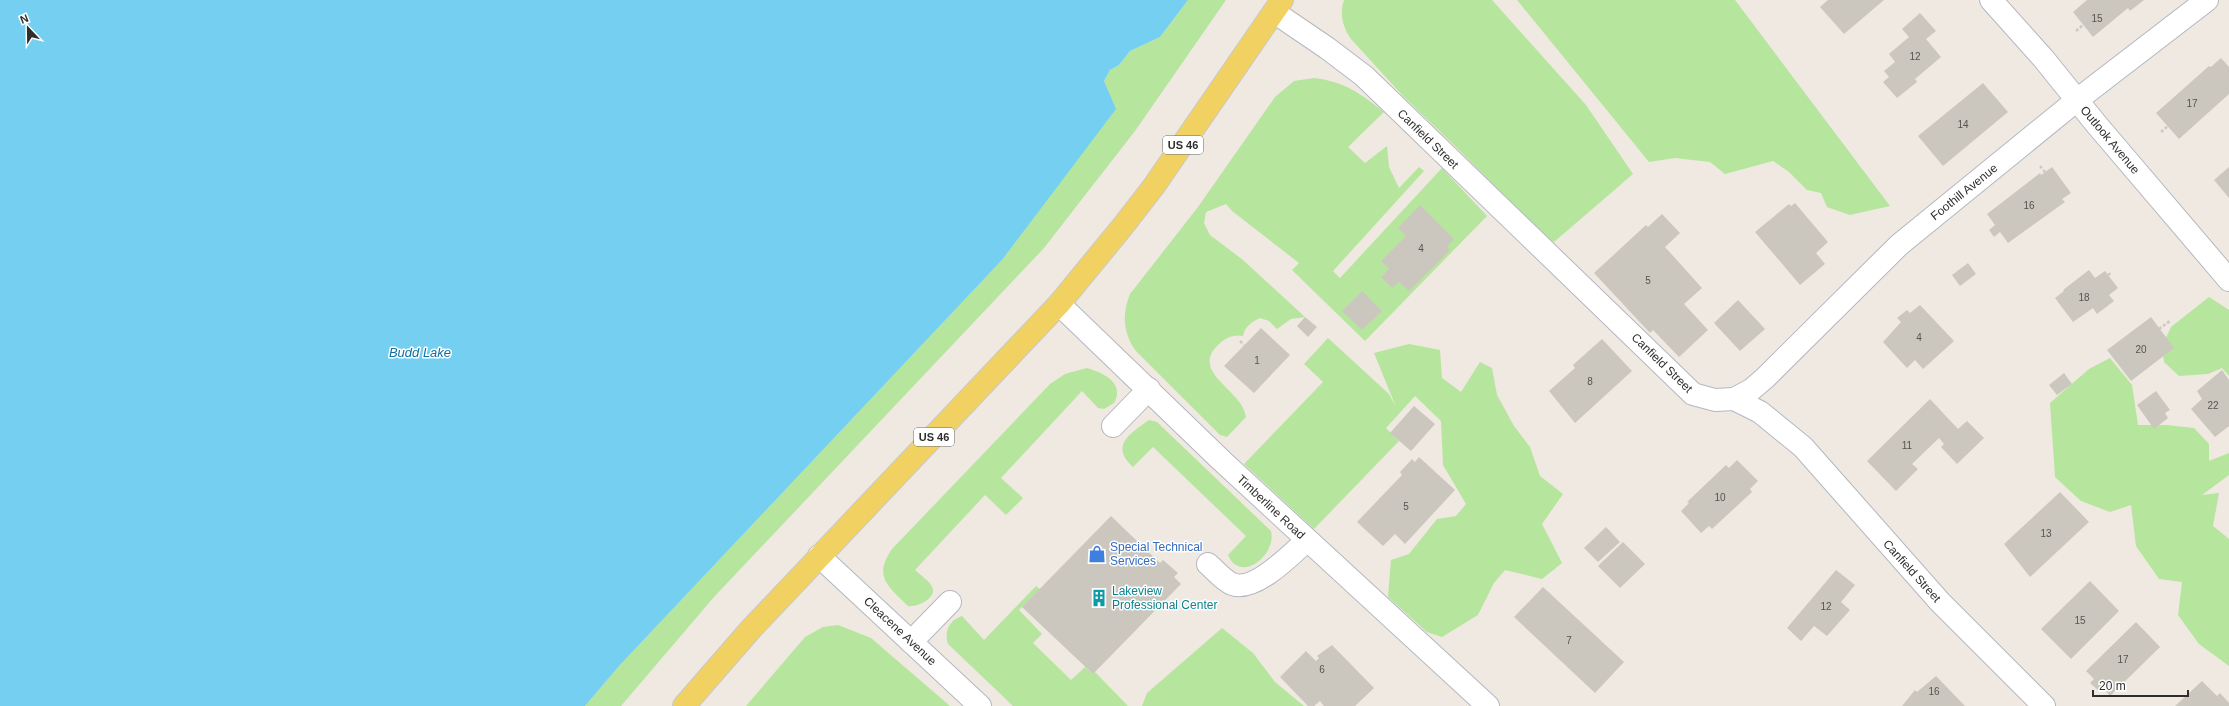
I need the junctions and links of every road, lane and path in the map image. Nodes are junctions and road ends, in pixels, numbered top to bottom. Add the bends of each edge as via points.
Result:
1 (1990, 0) edge
2 (2207, 0) edge
3 (1278, 6) edge
4 (2083, 25) dead end
5 (2076, 31) dead end
6 (2078, 100) junction
7 (2168, 126) dead end
8 (2161, 132) dead end
9 (2038, 164) dead end
10 (2045, 172) dead end
11 (2112, 272) dead end
12 (2108, 275) dead end
13 (2229, 280) edge
14 (1059, 304) junction
15 (2170, 321) dead end
16 (2160, 329) dead end
17 (1240, 341) dead end
18 (1244, 345) dead end
19 (1149, 389) junction
20 (1734, 399) junction
21 (1113, 426) dead end
22 (1307, 540) junction
23 (820, 556) junction
24 (1208, 564) dead end
25 (950, 602) dead end
26 (911, 642) junction
27 (684, 706) edge
28 (980, 706) edge
29 (1488, 706) edge
30 (2044, 706) edge

1 - 6 street, Outlook Avenue
2 - 6 street, Foothill Avenue
3 - 14 main road, US 46 via 1154,186
3 - 20 street, Canfield Street via 1364,76 1693,394 1715,400
4 - 5 path
6 - 13 street, Outlook Avenue
6 - 20 street, Foothill Avenue via 1899,245 1765,378 1751,390
7 - 8 path
9 - 10 path
11 - 12 path
14 - 19 street, Timberline Road
14 - 23 main road, US 46
15 - 16 path
17 - 18 path
19 - 21 street
19 - 22 street, Timberline Road
20 - 30 street, Canfield Street via 1760,412 1803,447 1940,602
22 - 24 street via 1270,572 1241,585 1231,584
22 - 29 street, Timberline Road
23 - 26 street, Cleacene Avenue
23 - 27 main road, US 46 via 746,634
25 - 26 street
26 - 28 street, Cleacene Avenue

